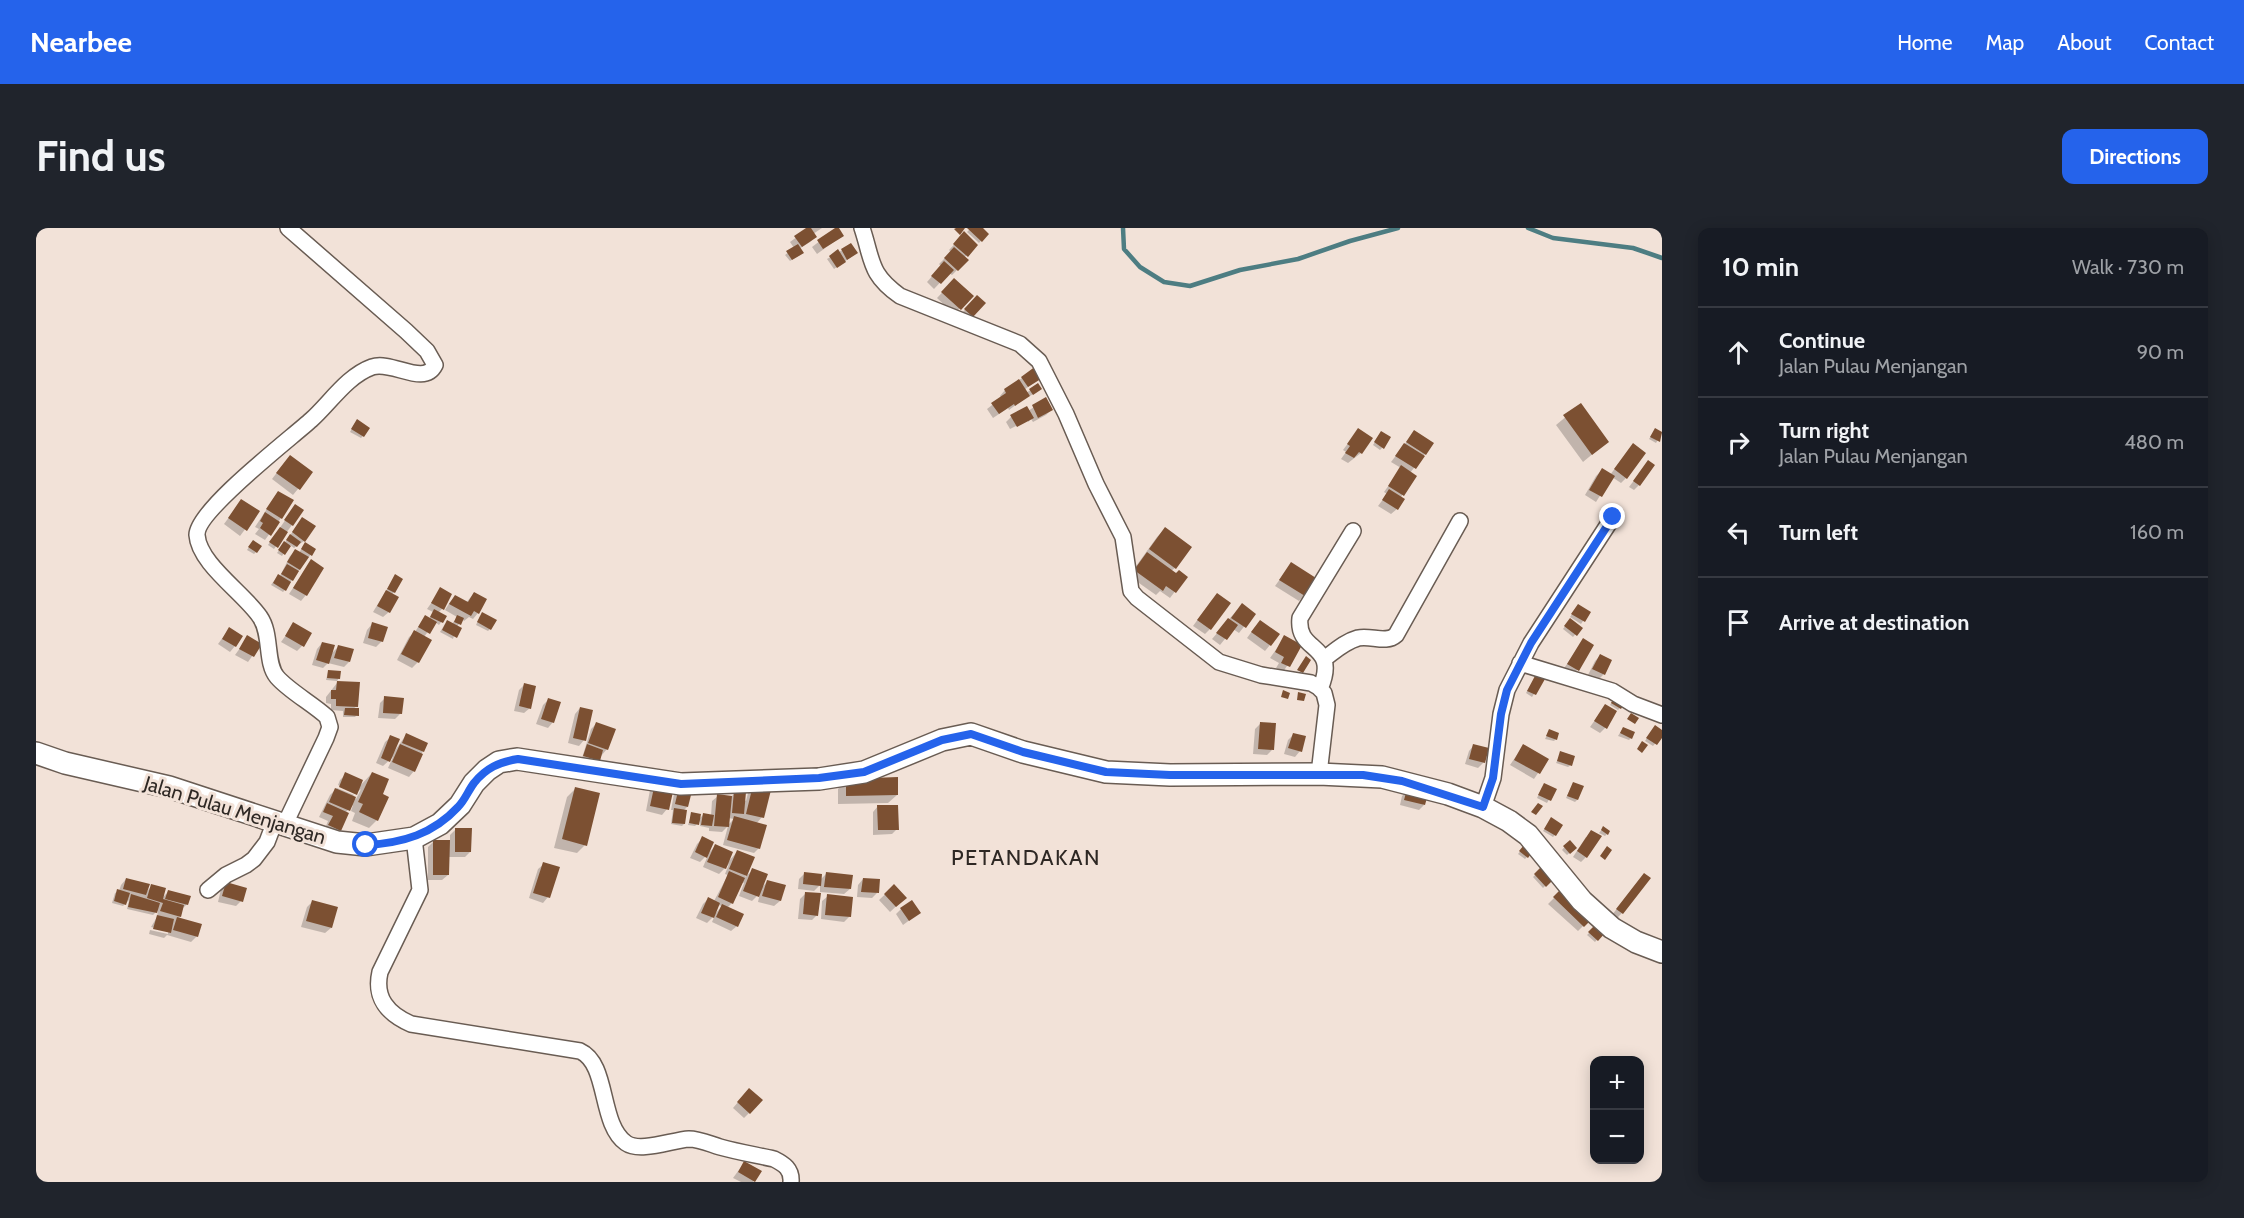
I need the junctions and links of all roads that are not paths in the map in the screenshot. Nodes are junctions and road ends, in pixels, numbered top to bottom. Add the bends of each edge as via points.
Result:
1 (288, 228) edge
2 (862, 228) edge
3 (1613, 517) dead end
4 (1460, 521) dead end
5 (1353, 531) dead end
6 (1324, 659) junction
7 (1520, 663) junction
8 (1320, 689) junction
9 (1662, 715) edge
10 (36, 753) edge
11 (1319, 774) junction
12 (1483, 807) junction
13 (280, 823) junction
14 (414, 838) junction
15 (208, 890) dead end
16 (1662, 952) edge
17 (791, 1182) edge

1 - 13 street via 406,331 435,365 428,374 420,375 382,365 363,372 220,500 200,524 197,534 207,559 266,627 276,676 327,717 330,727
2 - 8 street via 872,266 884,285 900,296 1020,344 1040,361 1123,537 1131,591 1137,598 1219,662 1262,675 1311,683
3 - 7 street
4 - 6 street via 1396,635 1386,640 1366,636 1354,639
5 - 6 street via 1300,618 1301,633
6 - 8 street via 1327,674
7 - 9 street via 1612,691
7 - 12 street via 1507,690 1493,778
8 - 11 street via 1327,705
10 - 13 street, Jalan Pulau Menjangan via 169,787
11 - 12 street, Jalan Pulau Menjangan via 1402,781
11 - 14 street, Jalan Pulau Menjangan via 1106,772 1023,752 971,734 942,740 864,772 819,778 681,784 518,759 500,762 487,770 440,824
12 - 16 street, Jalan Pulau Menjangan via 1528,835 1582,901 1612,928
13 - 14 street, Jalan Pulau Menjangan via 337,842 382,844
13 - 15 street via 254,859
14 - 17 street via 420,889 377,982 382,1003 389,1011 411,1024 585,1053 593,1062 612,1124 624,1143 643,1147 691,1139 774,1159 790,1171

